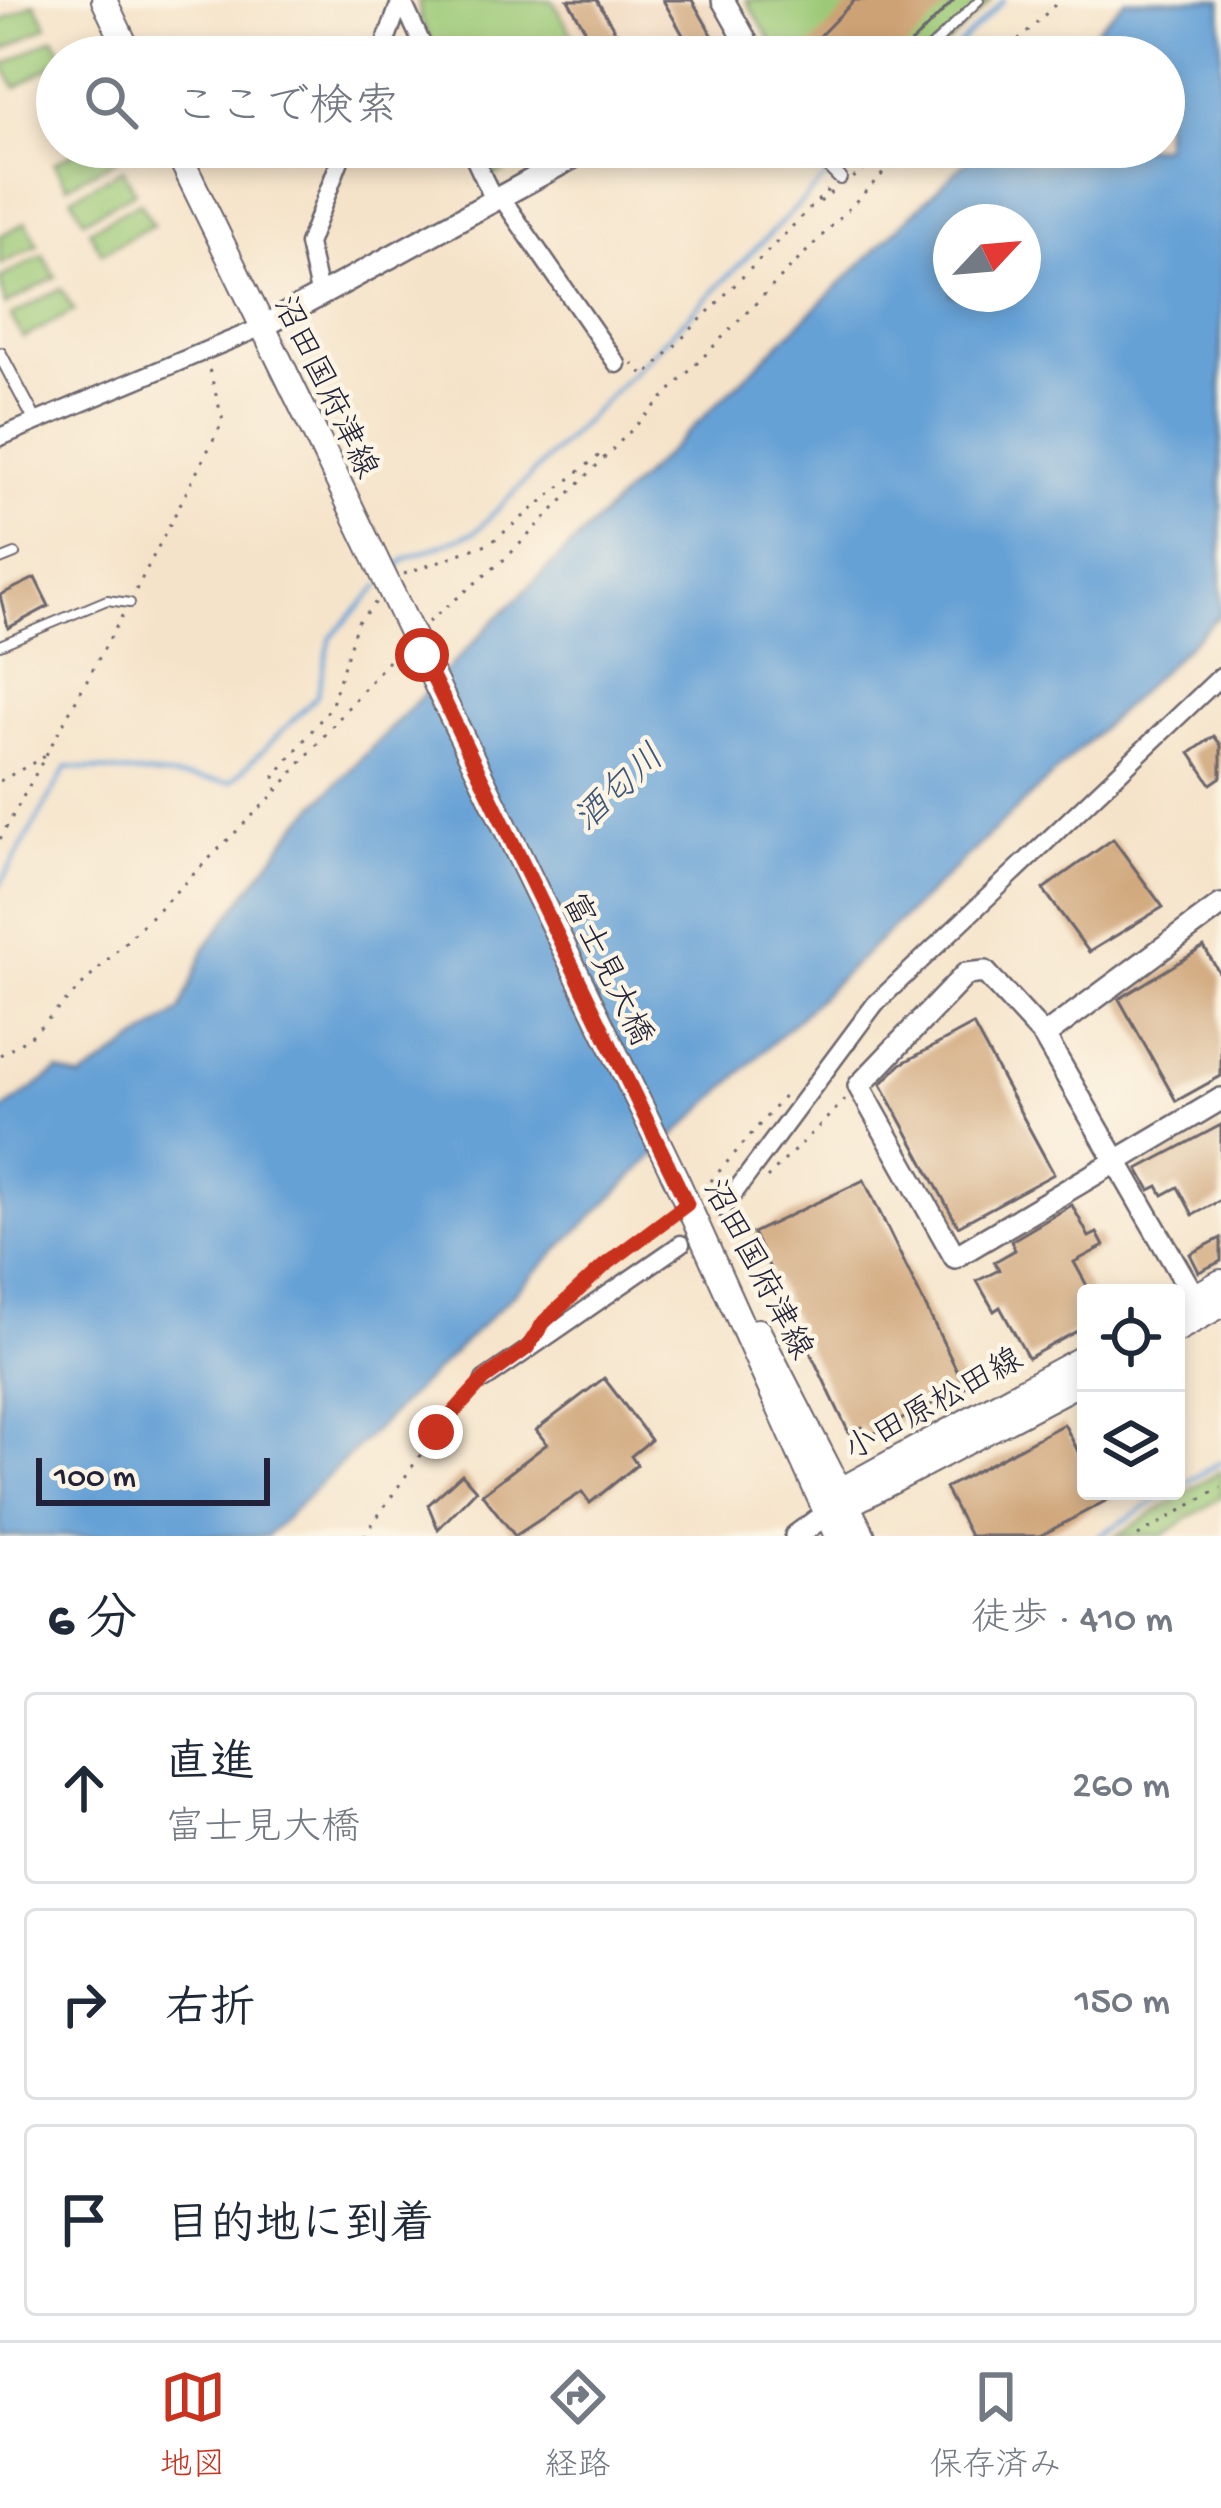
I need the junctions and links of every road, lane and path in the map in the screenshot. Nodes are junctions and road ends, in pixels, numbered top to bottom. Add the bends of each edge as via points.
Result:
1 (402, 0) edge
2 (723, 0) edge
3 (979, 0) edge
4 (1060, 0) edge
5 (104, 2) edge
6 (121, 36) edge
7 (388, 36) edge
8 (418, 36) edge
9 (743, 36) edge
10 (942, 36) edge
11 (1023, 36) edge
12 (185, 168) edge
13 (337, 168) edge
14 (481, 168) edge
15 (554, 168) edge
16 (830, 168) edge
17 (865, 168) edge
18 (888, 168) edge
19 (840, 178) joint
20 (497, 199) junction
21 (813, 205) junction
22 (320, 297) junction
23 (262, 327) junction
24 (0, 355) edge
25 (622, 361) joint
26 (35, 419) junction
27 (0, 437) edge
28 (608, 450) junction
29 (15, 554) dead end
30 (0, 560) edge
31 (390, 590) junction
32 (130, 603) dead end
33 (417, 644) junction
34 (0, 645) edge
35 (1221, 676) edge
36 (52, 752) dead end
37 (0, 781) edge
38 (277, 791) junction
39 (1221, 905) edge
40 (1044, 1036) junction
41 (0, 1055) edge
42 (796, 1083) dead end
43 (859, 1085) junction
44 (1221, 1099) edge
45 (1120, 1160) junction
46 (762, 1183) dead end
47 (684, 1196) junction
48 (723, 1208) dead end
49 (681, 1244) dead end
50 (1221, 1282) edge
51 (1199, 1306) edge
52 (560, 1308) dead end
53 (1077, 1362) edge
54 (484, 1379) joint
55 (1077, 1384) edge
56 (1221, 1487) edge
57 (838, 1512) edge
58 (364, 1536) edge
59 (796, 1536) edge
60 (862, 1536) edge
61 (1138, 1536) edge

1 - 7 street
1 - 8 street
2 - 9 street
3 - 10 lane
4 - 11 path
5 - 6 main road
12 - 23 main road, 沼田国府津線
13 - 22 street via 308,244
14 - 20 street
15 - 20 street
16 - 19 street
17 - 21 path
18 - 28 path
19 - 21 path
20 - 22 street
20 - 25 street
21 - 25 path via 642,373
22 - 23 street
23 - 26 street
23 - 31 main road, 沼田国府津線, bridge
24 - 26 street
26 - 27 street
28 - 31 path via 492,542 409,568
28 - 33 path
29 - 30 lane
31 - 33 main road, 沼田国府津線
31 - 38 path via 357,622 331,707 275,776
32 - 34 lane via 107,600
33 - 38 path
33 - 47 main road, 富士見大橋
35 - 48 street via 875,1004
36 - 37 path
38 - 41 path via 32,1035
39 - 40 street
40 - 43 street via 985,972 966,974
40 - 45 street
42 - 47 path
43 - 45 street via 955,1257
43 - 46 path
44 - 45 street
45 - 51 street
47 - 52 path
47 - 57 main road, 沼田国府津線
49 - 54 street
50 - 51 main road
53 - 57 main road, 小田原松田線
54 - 58 path
55 - 57 main road, 小田原松田線
56 - 61 path
57 - 59 street
57 - 60 main road, 沼田国府津線

